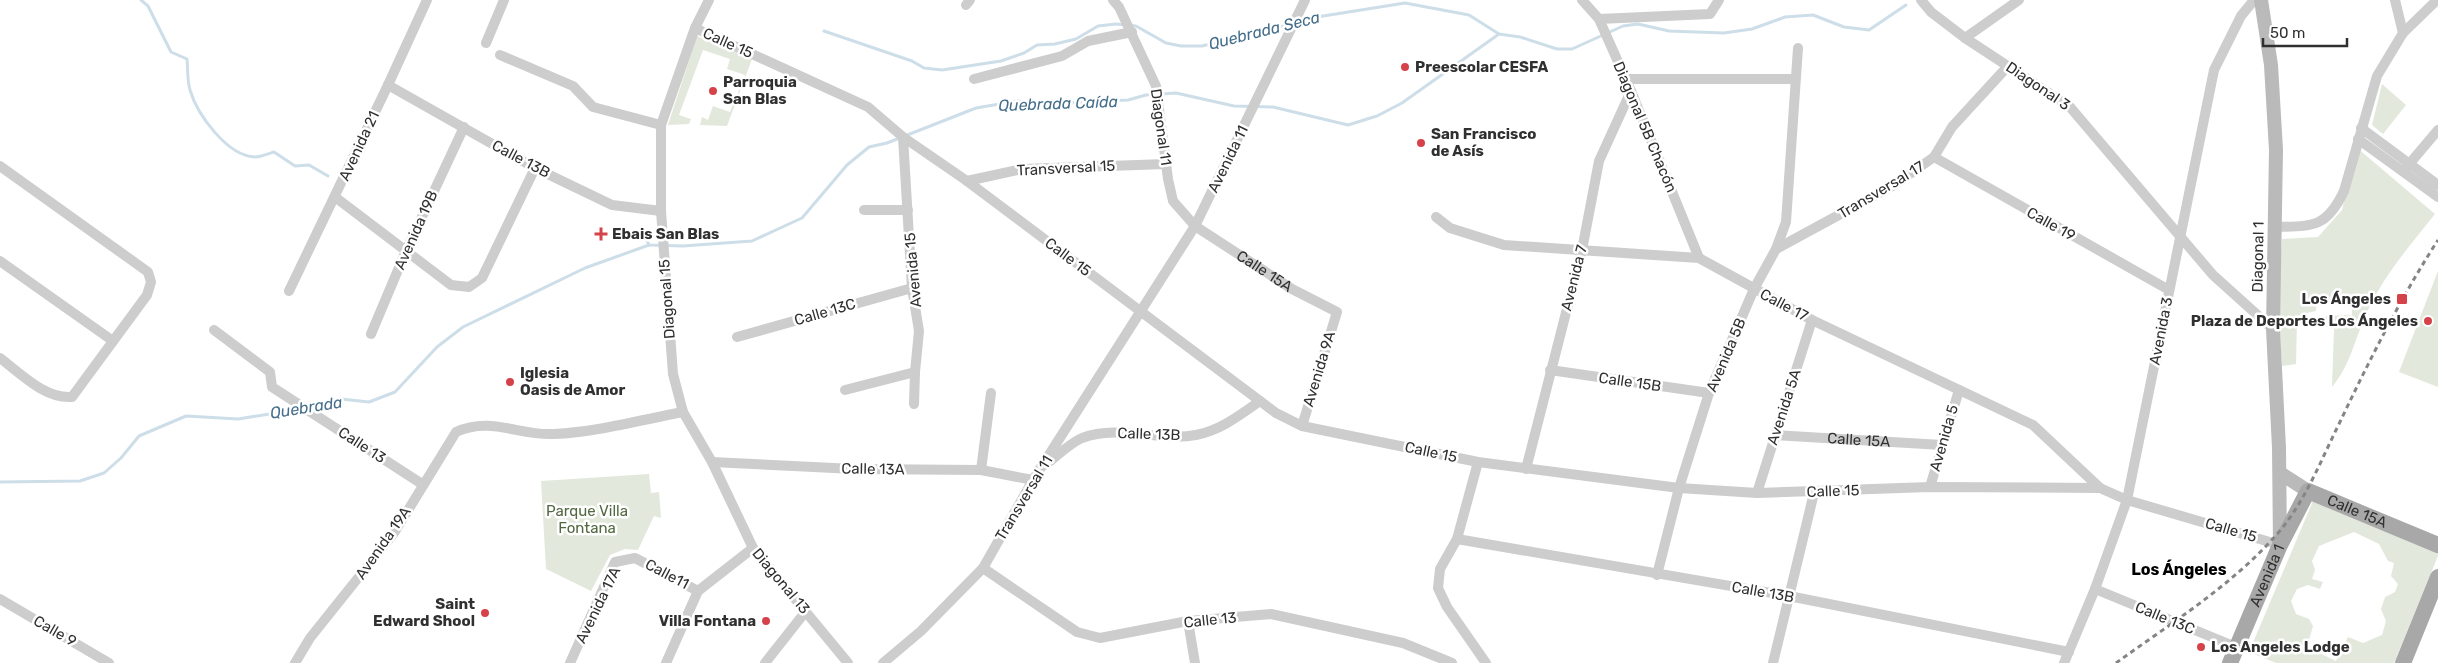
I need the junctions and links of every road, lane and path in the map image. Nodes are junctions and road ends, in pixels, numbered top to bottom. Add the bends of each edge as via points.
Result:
1 (427, 0) edge
2 (504, 0) edge
3 (709, 0) edge
4 (1113, 0) edge
5 (1305, 0) edge
6 (1582, 0) edge
7 (1719, 0) edge
8 (1921, 0) edge
9 (2019, 0) edge
10 (2254, 0) edge
11 (2261, 0) edge
12 (2394, 0) edge
13 (2438, 0) edge
14 (1599, 19) junction
15 (694, 28) junction
16 (1132, 32) junction
17 (2403, 33) junction
18 (1965, 38) junction
19 (486, 43) dead end
20 (1798, 48) dead end
21 (500, 55) dead end
22 (2008, 66) junction
23 (974, 79) dead end
24 (1626, 79) junction
25 (1794, 79) junction
26 (388, 85) junction
27 (1632, 91) junction
28 (660, 125) junction
29 (464, 127) junction
30 (2361, 128) junction
31 (2438, 130) edge
32 (903, 136) junction
33 (2358, 139) junction
34 (1934, 157) junction
35 (1166, 164) junction
36 (0, 166) edge
37 (535, 168) junction
38 (2406, 168) junction
39 (967, 181) junction
40 (2438, 185) edge
41 (335, 197) junction
42 (2438, 197) edge
43 (864, 210) dead end
44 (908, 210) junction
45 (661, 211) junction
46 (1436, 216) dead end
47 (1195, 226) junction
48 (2274, 228) junction
49 (2179, 235) junction
50 (1776, 249) junction
51 (1582, 250) junction
52 (406, 251) junction
53 (1699, 258) junction
54 (0, 261) edge
55 (912, 288) junction
56 (1754, 289) junction
57 (2169, 290) junction
58 (289, 291) dead end
59 (1142, 312) junction
60 (1337, 312) joint
61 (1812, 320) junction
62 (2273, 329) junction
63 (214, 330) dead end
64 (371, 334) dead end
65 (737, 337) dead end
66 (113, 341) junction
67 (0, 358) edge
68 (1550, 370) junction
69 (915, 372) junction
70 (845, 390) dead end
71 (1959, 390) junction
72 (992, 393) dead end
73 (1709, 393) junction
74 (1260, 401) junction
75 (914, 404) dead end
76 (683, 412) junction
77 (1302, 426) junction
78 (1775, 435) junction
79 (1942, 445) junction
80 (712, 462) junction
81 (1478, 462) junction
82 (1040, 468) junction
83 (2079, 468) junction
84 (1526, 469) junction
85 (981, 470) junction
86 (2280, 474) junction
87 (1033, 480) junction
88 (422, 484) junction
89 (1930, 487) junction
90 (1679, 488) junction
91 (2070, 488) junction
92 (2100, 488) junction
93 (2308, 491) junction
94 (1814, 492) junction
95 (1757, 493) junction
96 (2127, 500) junction
97 (1457, 539) junction
98 (2280, 545) junction
99 (2438, 545) edge
100 (752, 548) junction
101 (635, 558) joint
102 (983, 568) junction
103 (1657, 575) junction
104 (2438, 577) edge
105 (2095, 589) junction
106 (698, 591) junction
107 (1788, 596) junction
108 (0, 599) edge
109 (806, 611) junction
110 (1188, 621) junction
111 (2236, 647) junction
112 (2069, 652) junction
113 (109, 663) edge
114 (295, 663) edge
115 (570, 663) edge
116 (666, 663) edge
117 (765, 663) edge
118 (848, 663) edge
119 (883, 663) edge
120 (1195, 663) edge
121 (1452, 663) edge
122 (1486, 663) edge
123 (1773, 663) edge
124 (2064, 663) edge
125 (2230, 663) edge
126 (2402, 663) edge

1 - 26 street, Avenida 21
2 - 19 street
3 - 15 street, Diagonal 15
4 - 16 street, Diagonal 11
5 - 47 street, Avenida 11
6 - 14 street, Diagonal 5B Chacón
7 - 14 street via 1710,14
8 - 18 street, Diagonal 3 via 1930,12
9 - 18 street
10 - 49 street, Avenida 3 via 2241,16 2214,70
11 - 48 main road, Diagonal 1 via 2274,105
12 - 17 street
13 - 17 street
14 - 24 street, Diagonal 5B Chacón
15 - 28 street, Diagonal 15
15 - 32 street, Calle 15 via 868,107
16 - 23 street via 1088,41 1062,56
16 - 35 street, Diagonal 11 via 1156,86
17 - 30 street via 2377,76
18 - 22 street, Diagonal 3
20 - 25 street, Avenida 5B
21 - 28 street via 573,86 593,107
22 - 34 street, Transversal 17 via 1952,127
22 - 49 street, Diagonal 3 via 2070,107
24 - 25 street
24 - 27 street, Diagonal 5B Chacón
25 - 50 street, Avenida 5B via 1786,222
26 - 29 street, Calle 13B
26 - 41 street, Avenida 21
27 - 51 street, Avenida 7 via 1599,161
27 - 53 street, Diagonal 5B Chacón
28 - 45 street, Diagonal 15
29 - 37 street, Calle 13B
29 - 52 street, Avenida 19B
30 - 33 street
30 - 38 street
31 - 38 street
32 - 39 street, Calle 15
32 - 44 street, Avenida 15
33 - 38 street
33 - 48 street via 2344,191 2331,215 2321,222 2302,227
34 - 50 street, Transversal 17 via 1894,186
34 - 57 street, Calle 19
35 - 39 street, Transversal 15 via 1022,169
35 - 47 street, Diagonal 11 via 1173,201
36 - 66 street via 148,272 151,282 147,295
37 - 45 street, Calle 13B via 612,205
37 - 52 street via 482,278 468,287 451,285
38 - 40 street
38 - 42 street
39 - 59 street, Calle 15
41 - 52 street
41 - 58 street, Avenida 21
43 - 44 street
44 - 55 street, Avenida 15
45 - 76 street, Diagonal 15 via 673,374
46 - 51 street, Calle 17 via 1450,228 1504,245
47 - 59 street, Avenida 11
47 - 60 street, Calle 15A via 1292,290
48 - 62 main road, Diagonal 1
49 - 57 street, Avenida 3
49 - 62 street via 2214,275
50 - 56 street, Avenida 5B
51 - 53 street, Calle 17
51 - 68 street, Avenida 7
52 - 64 street, Avenida 19B
53 - 56 street, Calle 17
54 - 66 street
55 - 65 street, Calle 13C
55 - 69 street, Avenida 15 via 919,331
56 - 61 street, Calle 17
56 - 73 street, Avenida 5B
57 - 96 street, Avenida 3
59 - 74 street, Calle 15
59 - 82 street, Transversal 11
60 - 77 street, Avenida 9A
61 - 71 street, Calle 17
61 - 78 street, Avenida 5A
62 - 86 main road, Diagonal 1
63 - 88 street, Calle 13 via 270,372 272,387
66 - 67 street via 72,397 59,398 46,392
68 - 73 street, Calle 15B
68 - 84 street, Avenida 7
69 - 70 street
69 - 75 street, Avenida 15
71 - 79 street, Avenida 5
71 - 83 street, Calle 17 via 2033,426
72 - 85 street
73 - 90 street, Avenida 5B
74 - 77 street, Calle 15
74 - 82 street, Calle 13B via 1225,426 1195,435 1118,433 1080,439
76 - 80 street, Diagonal 13
76 - 88 street, Avenida 19A via 551,434 498,426 470,426 456,432
77 - 81 street, Calle 15
78 - 79 street, Calle 15A
78 - 95 street, Avenida 5A
79 - 89 street, Avenida 5
80 - 85 street, Calle 13A via 854,469
80 - 100 street, Diagonal 13
81 - 84 street, Calle 15
81 - 97 street
82 - 87 street, Transversal 11
83 - 91 street
83 - 92 street, Calle 17
84 - 90 street, Calle 15
85 - 87 street, Calle 13A
86 - 93 main road, Calle 15A
86 - 98 main road, Diagonal 1
87 - 102 street, Transversal 11
88 - 114 street, Avenida 19A via 394,533 310,638
89 - 91 street, Calle 15
89 - 94 street, Calle 15
90 - 95 street, Calle 15
90 - 103 street, Avenida 5B
91 - 92 street, Calle 15
92 - 96 street, Calle 15
93 - 98 main road, Avenida 1
93 - 99 main road, Calle 15A
94 - 95 street, Calle 15
94 - 107 street
96 - 98 street, Calle 15
96 - 105 street, Avenida 3
97 - 103 street, Calle 13B
97 - 122 street via 1440,569 1438,588 1447,608
98 - 111 main road, Avenida 1
100 - 106 street
100 - 109 street, Diagonal 13
101 - 106 street, Calle11
101 - 115 street, Avenida 17A via 615,562
102 - 110 street, Calle 13 via 1077,632 1088,636 1100,638
102 - 119 street, Transversal 11 via 921,631
103 - 107 street, Calle 13B
104 - 126 main road
105 - 111 street, Calle 13C
105 - 112 street, Avenida 3
106 - 116 street
107 - 112 street, Calle 13B
107 - 123 street
108 - 113 street, Calle 9
109 - 117 street
109 - 118 street, Diagonal 13
110 - 120 street
110 - 121 street, Calle 13 via 1271,614 1404,643
111 - 125 main road, Avenida 1
112 - 124 street, Avenida 3

